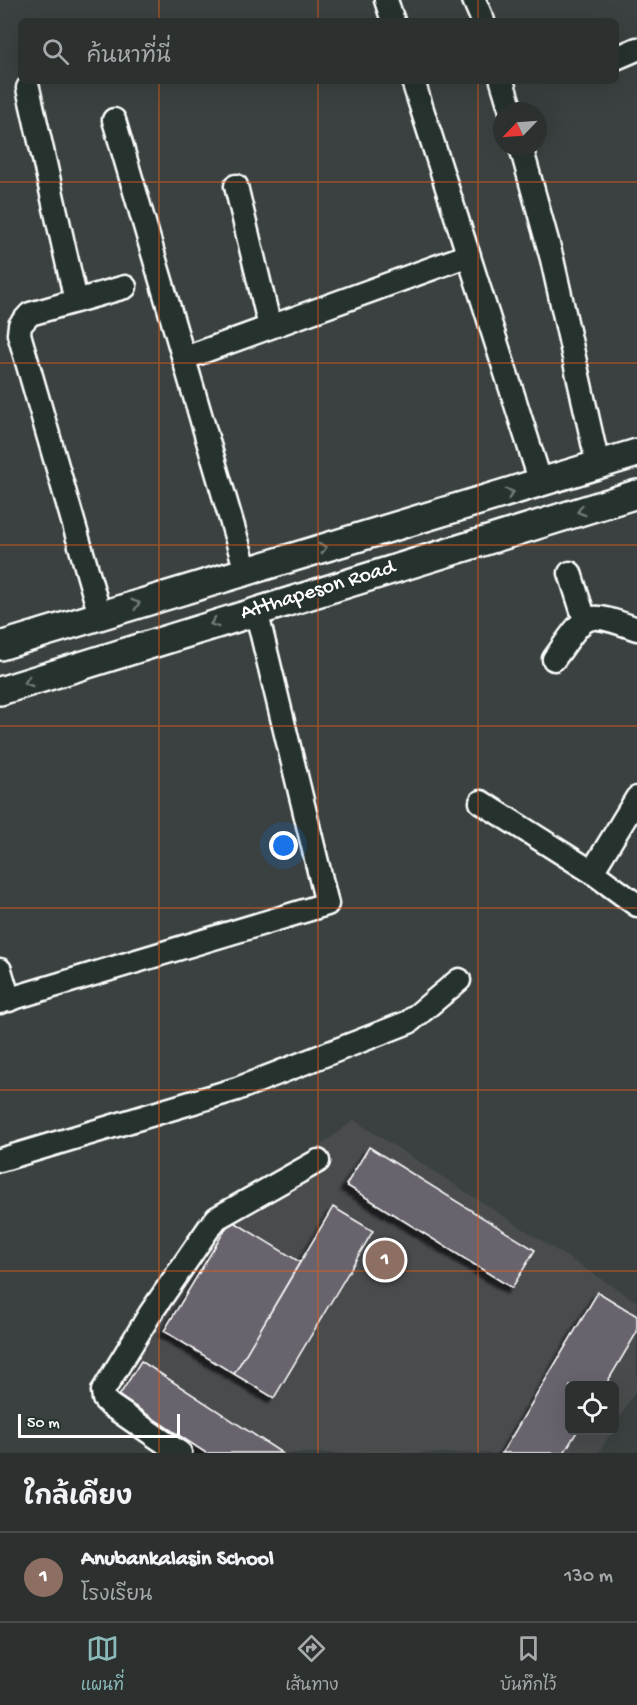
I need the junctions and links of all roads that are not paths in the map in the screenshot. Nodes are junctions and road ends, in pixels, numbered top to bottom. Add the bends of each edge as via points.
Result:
1 (386, 0) edge
2 (474, 0) edge
3 (392, 18) edge
4 (482, 18) edge
5 (637, 48) edge
6 (619, 57) edge
7 (413, 84) edge
8 (503, 84) edge
9 (28, 88) dead end
10 (508, 102) edge
11 (114, 120) dead end
12 (523, 156) edge
13 (236, 186) dead end
14 (469, 255) junction
15 (125, 287) dead end
16 (76, 301) junction
17 (270, 327) junction
18 (185, 358) junction
19 (637, 453) edge
20 (598, 465) junction
21 (541, 483) junction
22 (637, 494) edge
23 (552, 520) junction
24 (246, 571) junction
25 (570, 573) dead end
26 (256, 610) junction
27 (100, 615) junction
28 (585, 620) junction
29 (637, 629) edge
30 (0, 646) edge
31 (554, 658) dead end
32 (0, 691) edge
33 (637, 798) edge
34 (481, 802) dead end
35 (592, 872) junction
36 (637, 905) edge
37 (0, 970) edge
38 (459, 980) dead end
39 (4, 1001) edge
40 (0, 1160) edge
41 (318, 1161) dead end
42 (180, 1453) edge

1 - 3 street
2 - 4 street
5 - 6 street
7 - 14 street
8 - 10 street
9 - 16 street
11 - 18 street
12 - 20 street via 552,259
13 - 17 street
14 - 17 street
14 - 21 street
15 - 16 street
16 - 27 street via 30,314 20,325 19,334
17 - 18 street
18 - 24 street
19 - 20 main road, Atthapeson Road
20 - 21 main road, Atthapeson Road
21 - 23 main road
24 -> 21 main road, Atthapeson Road
22 -> 23 main road, Atthapeson Road
23 - 26 main road, Atthapeson Road
27 -> 24 main road, Atthapeson Road
25 - 28 street
26 -> 32 main road, Atthapeson Road
26 - 39 street via 327,904
27 - 30 main road, Atthapeson Road
28 - 29 street via 603,617
28 - 31 street
33 - 35 street
34 - 35 street
35 - 36 street
37 - 39 street
38 - 40 street via 409,1022 237,1089
41 - 42 street via 227,1211 213,1223 103,1391 110,1405

